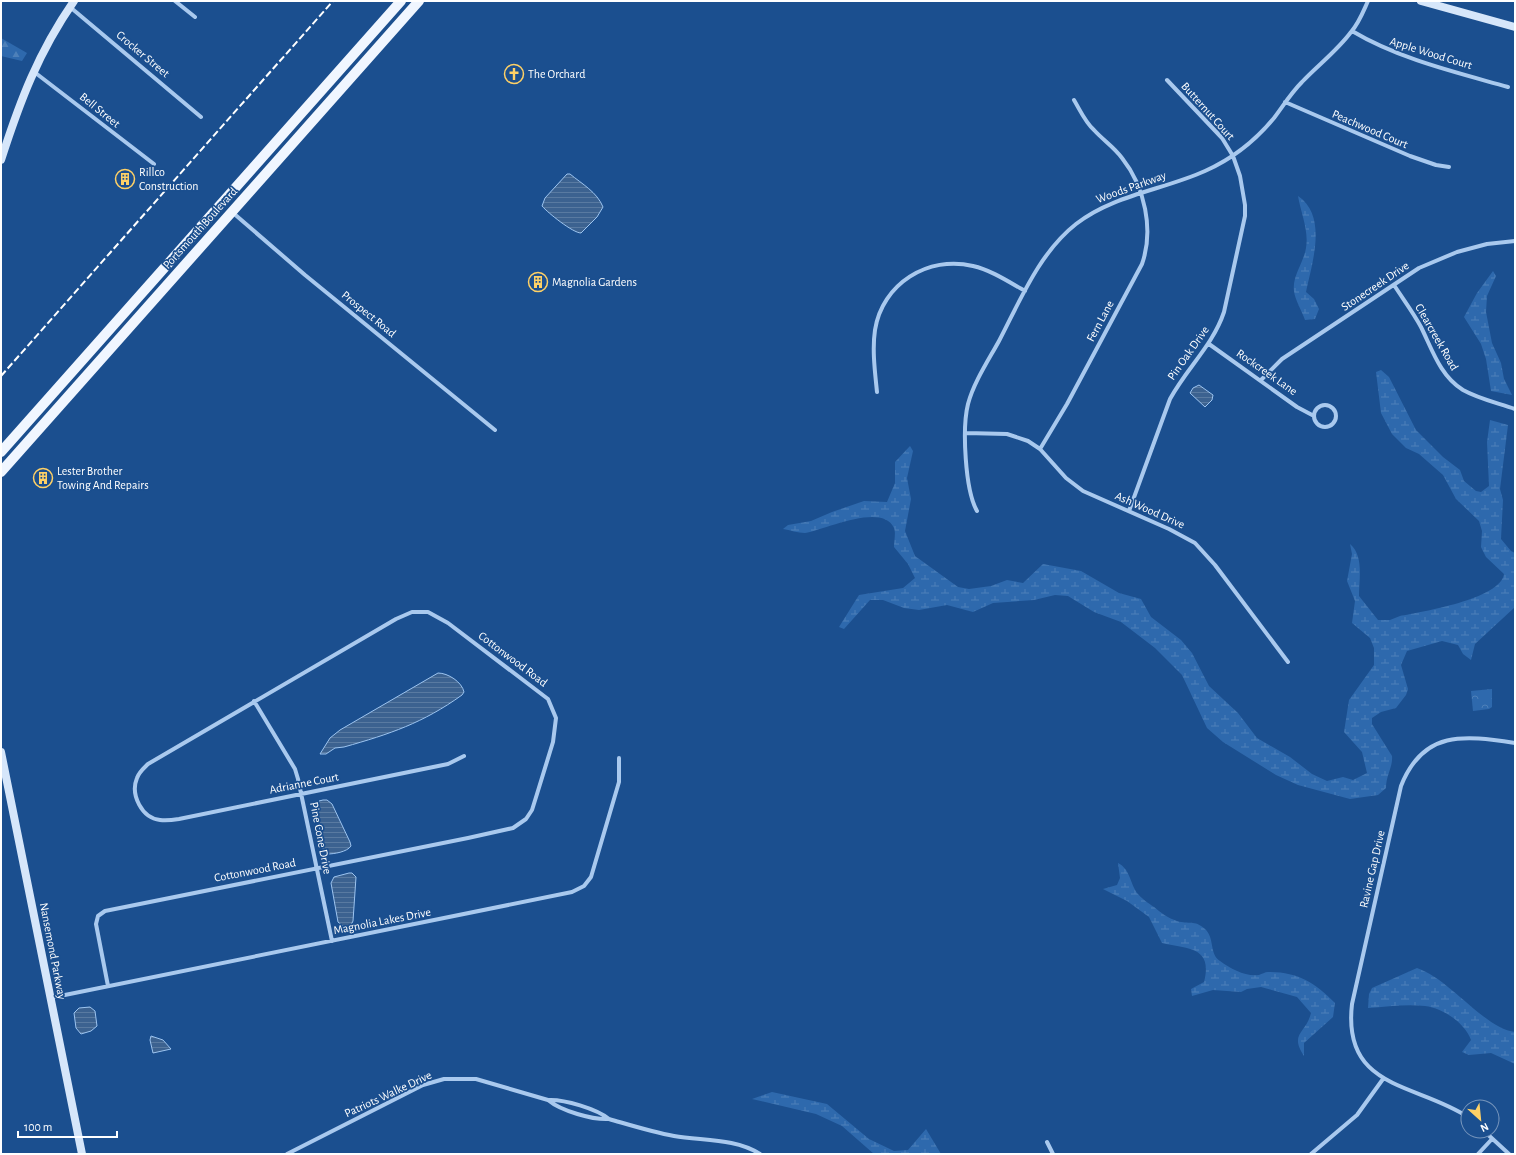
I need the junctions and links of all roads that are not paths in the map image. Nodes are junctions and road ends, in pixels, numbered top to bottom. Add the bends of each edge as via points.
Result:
1 (175, 1) edge
2 (401, 1) edge
3 (419, 1) edge
4 (1368, 1) edge
5 (1421, 1) edge
6 (72, 4) edge
7 (195, 17) dead end
8 (1515, 27) edge
9 (1352, 31) junction
10 (33, 70) junction
11 (334, 76) junction
12 (1167, 80) dead end
13 (345, 84) junction
14 (1508, 87) dead end
15 (1074, 100) dead end
16 (1285, 102) junction
17 (201, 117) dead end
18 (1233, 156) junction
19 (1, 160) edge
20 (154, 164) dead end
21 (1449, 167) dead end
22 (1140, 194) junction
23 (224, 200) junction
24 (233, 210) junction
25 (1515, 241) edge
26 (1394, 285) junction
27 (1025, 291) junction
28 (116, 322) junction
29 (127, 330) junction
30 (1209, 344) junction
31 (1261, 380) junction
32 (877, 392) dead end
33 (1515, 409) edge
34 (1314, 416) junction
35 (495, 430) dead end
36 (966, 433) junction
37 (1040, 449) junction
38 (1, 452) edge
39 (1, 472) edge
40 (977, 511) dead end
41 (1129, 511) junction
42 (1288, 662) dead end
43 (254, 701) junction
44 (1515, 743) edge
45 (1, 752) edge
46 (464, 756) dead end
47 (619, 758) dead end
48 (302, 794) junction
49 (147, 814) joint
50 (316, 868) junction
51 (332, 941) junction
52 (108, 986) junction
53 (50, 998) junction
54 (1383, 1080) junction
55 (548, 1100) junction
56 (1460, 1114) edge
57 (608, 1119) junction
58 (1492, 1139) joint
59 (1047, 1142) dead end
60 (82, 1154) edge
61 (288, 1154) edge
62 (760, 1154) edge
63 (1053, 1154) edge
64 (1311, 1154) edge
65 (1478, 1154) edge
66 (1509, 1154) edge

1 - 7 street
2 - 11 main road, Portsmouth Boulevard
3 - 13 main road, Portsmouth Boulevard
4 - 9 street, Woods Parkway
5 - 8 main road
6 - 10 main road
6 - 17 street, Crocker Street
9 - 14 street, Apple Wood Court via 1373,44 1394,52
9 - 16 street, Woods Parkway via 1301,82
10 - 19 main road
10 - 20 street, Bell Street
11 - 13 street
11 - 23 main road, Portsmouth Boulevard
12 - 18 street, Butternut Court via 1222,138
13 - 24 main road, Portsmouth Boulevard
15 - 22 street, Fern Lane via 1093,129 1124,159
16 - 18 street, Woods Parkway via 1257,136
16 - 21 street, Peachwood Court via 1410,156
18 - 22 street, Woods Parkway via 1204,172
18 - 30 street, Pin Oak Drive via 1245,193 1245,216 1224,312 1220,326
22 - 27 street, Woods Parkway via 1099,209 1074,226 1043,259
22 - 37 street, Fern Lane via 1148,231 1142,264
23 - 24 street, Prospect Road
23 - 28 main road, Portsmouth Boulevard
24 - 29 main road, Portsmouth Boulevard
24 - 35 street, Prospect Road via 305,275
25 - 26 street, Stonecreek Drive via 1487,244 1456,252 1419,268
26 - 31 street, Stonecreek Drive via 1282,359
26 - 33 street, Clearcreek Road via 1449,380 1475,395
27 - 32 street via 983,269 963,264 941,264 912,275 892,292 877,321 874,339
27 - 36 street, Woods Parkway via 972,392 966,415
28 - 29 street
28 - 38 main road, Portsmouth Boulevard
29 - 39 main road, Portsmouth Boulevard
30 - 31 street, Rockcreek Lane
30 - 41 street, Pin Oak Drive via 1187,370 1170,399
31 - 34 street, Rockcreek Lane
34 - 34 street via 1318,424 1324,427 1333,423 1335,416 1330,407 1323,406 1317,409
36 - 37 street, Ash Wood Drive via 1007,434 1028,441
36 - 40 street, Woods Parkway via 969,488
37 - 41 street, Ash Wood Drive via 1074,485
41 - 42 street, Ash Wood Drive via 1188,538 1203,550
43 - 48 street, Pine Cone Drive via 295,769
43 - 49 street, Cottonwood Road via 143,768 136,780 136,795
43 - 50 street, Cottonwood Road via 396,618 421,611 434,614 475,643 548,699 554,710 556,726 542,780 530,814 521,824 468,838
44 - 54 street, Ravine Gap Drive via 1467,739 1443,741 1421,753 1407,771 1396,806 1350,1017 1357,1050 1371,1070
45 - 53 main road, Nansemond Parkway
46 - 48 street, Adrianne Court via 448,764
47 - 51 street, Magnolia Lakes Drive via 619,782 600,850 591,876 580,889 565,895
48 - 49 street, Adrianne Court via 172,820 161,820
48 - 50 street, Pine Cone Drive
50 - 51 street, Pine Cone Drive
50 - 52 street, Cottonwood Road via 105,910 98,916 96,924
51 - 52 street, Magnolia Lakes Drive
52 - 53 street, Magnolia Lakes Drive
53 - 60 main road, Nansemond Parkway
54 - 56 street, Ravine Gap Drive
54 - 64 street via 1357,1115
55 - 57 street, Patriots Walke Drive via 557,1100 602,1113
55 - 57 street, Patriots Walke Drive via 555,1106 576,1113 600,1120
55 - 61 street, Patriots Walke Drive via 476,1079 444,1079 416,1088
57 - 62 street, Patriots Walke Drive via 672,1136 745,1146
58 - 65 street
58 - 66 street
59 - 63 street

